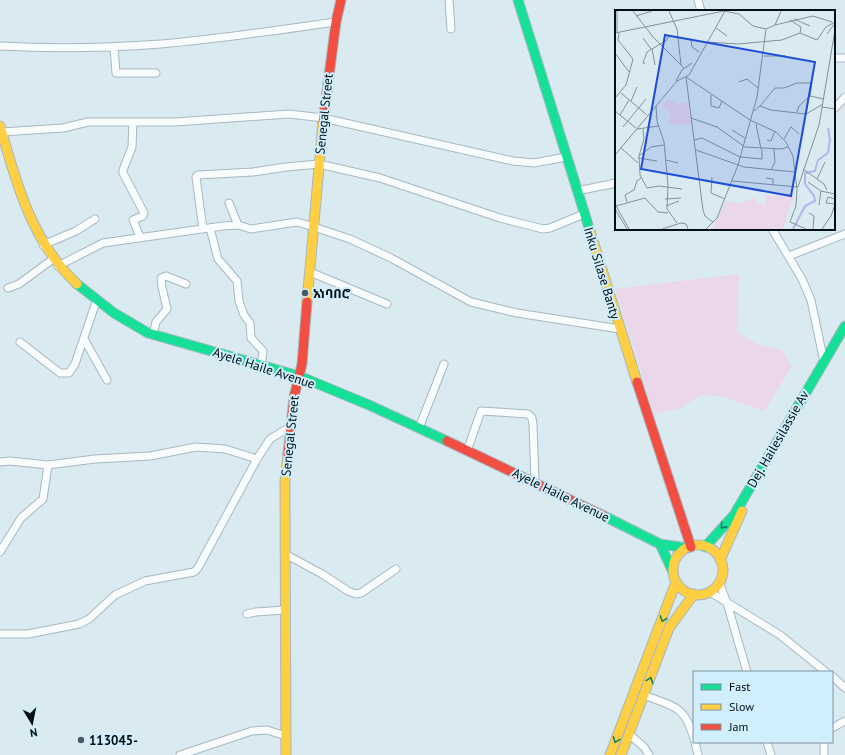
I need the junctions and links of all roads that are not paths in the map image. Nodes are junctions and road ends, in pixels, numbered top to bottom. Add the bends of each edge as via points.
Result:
1 (341, 0) edge
2 (449, 0) edge
3 (518, 0) edge
4 (698, 0) edge
5 (701, 10) edge
6 (336, 22) junction
7 (451, 29) dead end
8 (0, 46) edge
9 (114, 47) junction
10 (156, 73) dead end
11 (845, 97) edge
12 (835, 108) edge
13 (323, 118) junction
14 (134, 122) junction
15 (1, 129) edge
16 (566, 157) junction
17 (319, 164) junction
18 (615, 183) edge
19 (577, 191) junction
20 (229, 203) dead end
21 (584, 214) junction
22 (95, 219) dead end
23 (238, 225) junction
24 (314, 227) junction
25 (207, 229) junction
26 (773, 230) edge
27 (845, 234) edge
28 (140, 237) junction
29 (43, 245) junction
30 (790, 256) junction
31 (56, 262) junction
32 (310, 272) junction
33 (186, 284) dead end
34 (8, 288) dead end
35 (96, 302) junction
36 (387, 304) dead end
37 (845, 326) edge
38 (620, 329) junction
39 (154, 335) junction
40 (845, 338) edge
41 (84, 340) junction
42 (20, 342) dead end
43 (824, 362) junction
44 (444, 364) dead end
45 (261, 366) junction
46 (299, 376) junction
47 (107, 380) dead end
48 (290, 428) junction
49 (419, 428) junction
50 (467, 451) junction
51 (257, 459) junction
52 (0, 462) edge
53 (48, 466) junction
54 (535, 482) junction
55 (660, 544) junction
56 (689, 547) junction
57 (705, 547) junction
58 (0, 552) edge
59 (285, 554) junction
60 (720, 560) junction
61 (396, 569) dead end
62 (673, 572) junction
63 (676, 582) junction
64 (719, 582) junction
65 (710, 592) junction
66 (694, 594) junction
67 (727, 603) junction
68 (285, 610) junction
69 (248, 614) dead end
70 (0, 634) edge
71 (747, 671) edge
72 (825, 671) edge
73 (833, 677) edge
74 (845, 688) edge
75 (644, 695) junction
76 (845, 721) edge
77 (833, 727) edge
78 (629, 734) junction
79 (286, 736) junction
80 (693, 738) edge
81 (695, 743) edge
82 (767, 743) edge
83 (824, 743) edge
84 (180, 755) edge
85 (286, 755) edge
86 (610, 755) edge
87 (621, 755) edge
88 (649, 755) edge
89 (698, 755) edge
90 (770, 755) edge
91 (824, 755) edge

1 - 6 main road, Senegal Street
2 - 7 street
3 - 16 main road, Inku Silase Banty
4 - 5 street
6 - 9 street via 163,44
6 - 13 main road, Senegal Street
8 - 9 street
9 - 10 street via 116,73
11 - 12 street
13 - 14 street via 289,114 175,122
13 - 16 street via 513,161 534,162
13 - 17 main road, Senegal Street
14 - 15 street via 88,122 49,130
14 - 28 street via 132,147 123,170 144,213 133,220
15 - 29 main road, Ayele Haile Avenue via 19,192
16 - 19 main road, Inku Silase Banty
17 - 21 street via 387,180 500,218 543,229
17 - 24 main road, Senegal Street
17 - 25 street via 198,175 198,197
18 - 19 street
19 - 21 main road, Inku Silase Banty
20 - 23 street
21 - 38 main road, Inku Silase Banty
22 - 29 street via 76,231
23 - 24 street via 251,229 297,222
23 - 25 street
24 - 32 main road, Senegal Street
24 - 38 street via 350,239 391,258 470,302 517,313
25 - 28 street
25 - 45 street via 218,259 237,281 239,301 250,323 250,336 263,351
26 - 30 street
27 - 30 street
28 - 31 street via 99,244
29 - 31 main road, Ayele Haile Avenue
30 - 43 street via 813,307
31 - 34 street
31 - 35 main road, Ayele Haile Avenue via 80,289
32 - 36 street
32 - 46 main road, Senegal Street
33 - 39 street via 166,276 161,278 167,309 156,322
35 - 39 main road, Ayele Haile Avenue via 139,329
35 - 41 street
37 - 43 main road, Dej. Hailesilassie Av
38 - 56 main road, Inku Silase Banty
39 - 45 main road, Ayele Haile Avenue
40 - 60 main road, Dej. Hailesilassie Av via 738,518
41 - 42 street via 73,369 64,374
41 - 47 street
43 -> 57 main road, Dej. Hailesilassie Av via 734,515
44 - 49 street
45 - 46 main road, Ayele Haile Avenue
46 - 48 main road, Senegal Street
46 - 49 main road, Ayele Haile Avenue
48 - 51 street via 270,439
48 - 59 main road, Senegal Street via 284,504
49 - 50 main road, Ayele Haile Avenue
50 - 54 main road, Ayele Haile Avenue
50 - 54 street via 481,411 528,414 533,425
51 - 53 street via 225,449 196,447 150,456 95,459
51 - 70 street via 194,572 145,581 115,595 89,619 79,624 28,634
52 - 53 street
53 - 58 street via 43,500 21,518
54 - 55 main road, Ayele Haile Avenue
55 - 56 main road, Ayele Haile Avenue
55 - 62 main road
56 - 57 main road
56 - 62 main road via 676,558
57 - 60 main road via 714,552
59 - 61 street via 348,592 356,594
59 - 68 main road, Senegal Street
60 - 64 main road, Dej. Hailesilassie Av via 722,570
62 - 63 main road
63 - 66 main road via 684,591
63 -> 86 main road
64 - 65 main road
64 - 67 street
65 - 66 main road
65 - 67 street
75 -> 66 main road via 669,628
67 - 71 street
67 - 72 street via 780,635
68 - 69 street
68 - 79 main road, Senegal Street
73 - 74 street
75 - 78 main road
75 - 80 street via 686,716
76 - 77 street
78 - 87 main road
78 - 88 street via 644,746
79 - 84 street via 267,730 252,731
79 - 85 main road, Senegal Street
81 - 89 street
82 - 90 street
83 - 91 street

